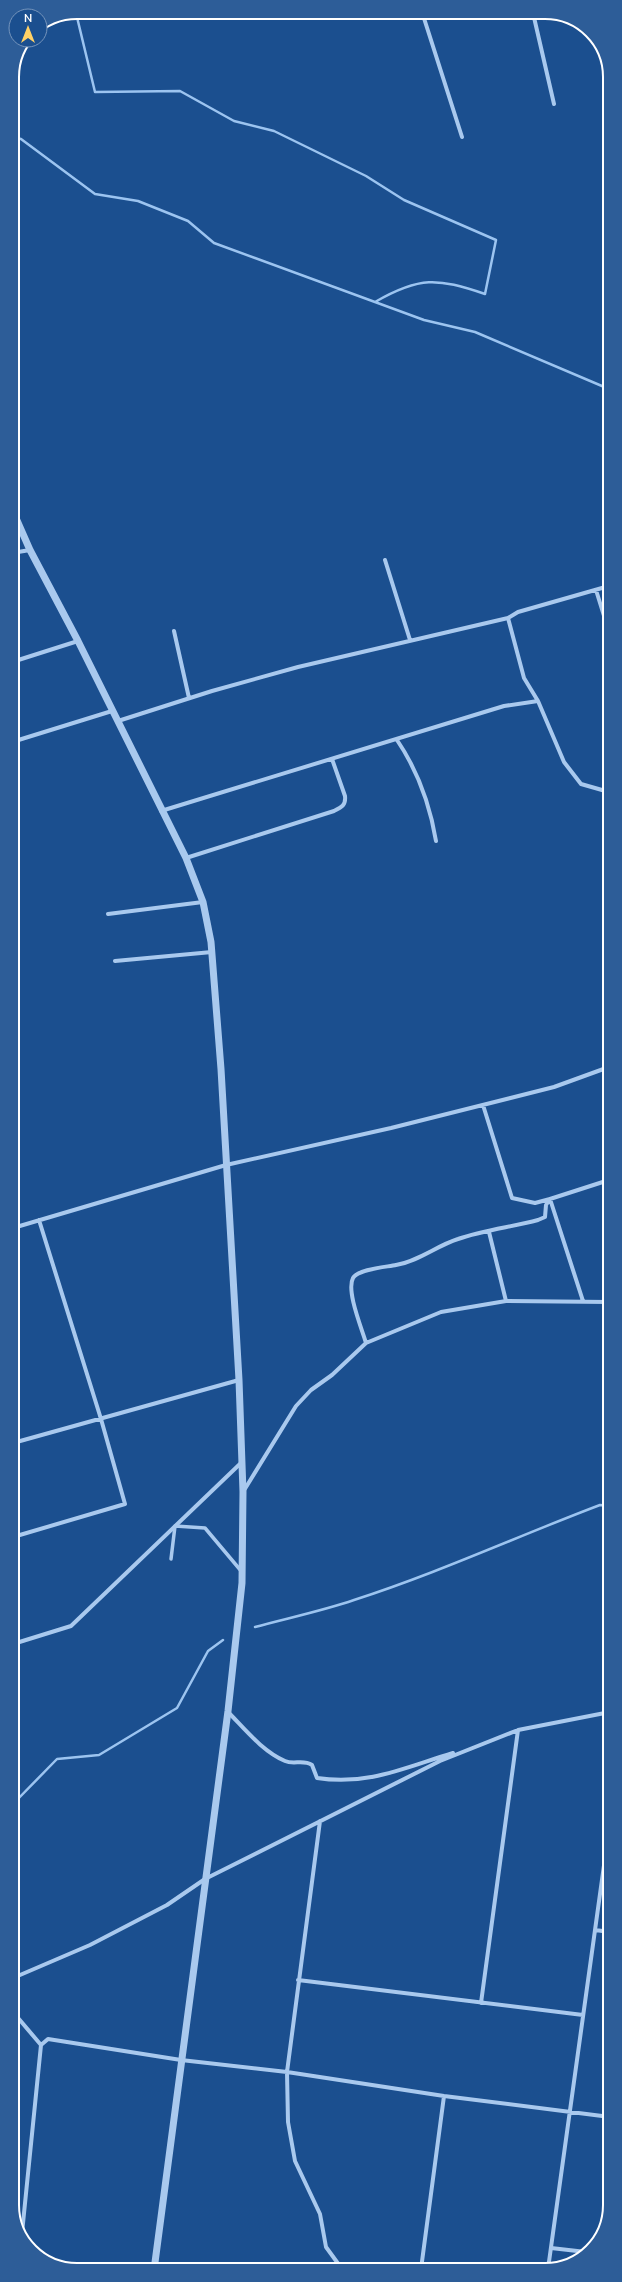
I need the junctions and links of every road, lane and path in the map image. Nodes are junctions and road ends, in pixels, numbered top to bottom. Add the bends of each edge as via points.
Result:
1 (424, 19) edge
2 (535, 19) edge
3 (554, 104) dead end
4 (462, 137) dead end
5 (19, 525) edge
6 (30, 550) junction
7 (19, 552) edge
8 (385, 560) dead end
9 (603, 588) edge
10 (596, 590) junction
11 (603, 613) edge
12 (508, 618) junction
13 (174, 630) dead end
14 (410, 640) junction
15 (78, 641) junction
16 (19, 660) edge
17 (190, 698) junction
18 (538, 701) junction
19 (112, 710) junction
20 (118, 721) junction
21 (19, 740) edge
22 (397, 740) junction
23 (332, 759) junction
24 (603, 790) edge
25 (162, 811) junction
26 (436, 841) dead end
27 (186, 858) junction
28 (203, 902) junction
29 (108, 914) dead end
30 (212, 952) junction
31 (115, 961) dead end
32 (603, 1070) edge
33 (483, 1105) junction
34 (226, 1165) junction
35 (603, 1182) edge
36 (550, 1199) junction
37 (40, 1220) junction
38 (19, 1226) edge
39 (489, 1232) junction
40 (506, 1301) junction
41 (583, 1301) junction
42 (603, 1302) edge
43 (366, 1343) junction
44 (240, 1380) junction
45 (101, 1419) junction
46 (19, 1441) edge
47 (242, 1462) junction
48 (243, 1492) junction
49 (19, 1535) edge
50 (171, 1559) dead end
51 (242, 1573) junction
52 (19, 1642) edge
53 (228, 1712) junction
54 (603, 1713) edge
55 (518, 1730) junction
56 (473, 1747) junction
57 (320, 1821) junction
58 (603, 1872) edge
59 (205, 1879) junction
60 (595, 1930) junction
61 (603, 1931) edge
62 (19, 1975) edge
63 (298, 1980) junction
64 (481, 2003) junction
65 (583, 2015) junction
66 (19, 2019) edge
67 (41, 2045) junction
68 (181, 2060) junction
69 (287, 2072) junction
70 (444, 2096) junction
71 (569, 2111) junction
72 (603, 2116) edge
73 (23, 2225) edge
74 (551, 2248) junction
75 (580, 2251) edge
76 (155, 2263) edge
77 (337, 2263) edge
78 (422, 2263) edge
79 (549, 2263) edge

1 - 4 street
2 - 3 street
5 - 6 street
6 - 7 street
6 - 15 street
8 - 14 street
9 - 10 street
10 - 11 street
10 - 12 street via 518,612
12 - 14 street
12 - 18 street via 524,678
13 - 17 street
14 - 17 street via 298,667
15 - 16 street
15 - 19 street
17 - 20 street
18 - 22 street via 504,706
18 - 24 street via 570,771 581,784
19 - 20 street
19 - 21 street
20 - 25 street
22 - 23 street
22 - 26 street via 417,772
23 - 25 street
23 - 27 street via 345,796 344,806
25 - 27 street
27 - 28 street
28 - 29 street
28 - 30 street
30 - 31 street
30 - 34 street
32 - 33 street via 554,1087
33 - 34 street
33 - 36 street via 512,1198 534,1203
34 - 37 street
34 - 44 street
35 - 36 street
36 - 39 street via 544,1217
36 - 41 street
37 - 38 street
37 - 45 street
39 - 40 street
39 - 43 street via 458,1239 412,1261 356,1274 352,1285 353,1298
40 - 41 street
40 - 43 street via 441,1312
41 - 42 street
43 - 48 street via 296,1406
44 - 45 street
44 - 47 street
45 - 46 street
45 - 49 street via 125,1504
47 - 48 street
47 - 52 street via 71,1626
48 - 51 street
50 - 51 street via 175,1526 205,1528
51 - 53 street via 239,1623
53 - 56 street via 262,1747 289,1763 310,1763 315,1777 319,1778 364,1780
53 - 59 street
54 - 55 street
55 - 56 street
55 - 64 street
56 - 57 street
57 - 59 street
57 - 63 street
58 - 60 street
59 - 62 street via 167,1904 90,1944
59 - 68 street
60 - 61 street
60 - 65 street
63 - 64 street
63 - 69 street
64 - 65 street
65 - 71 street
66 - 67 street
67 - 68 street via 45,2040 53,2039
67 - 73 street
68 - 69 street
68 - 76 street
69 - 70 street
69 - 77 street via 288,2122 295,2162 320,2214 329,2253
70 - 71 street
70 - 78 street
71 - 72 street
71 - 74 street
74 - 75 street
74 - 79 street

